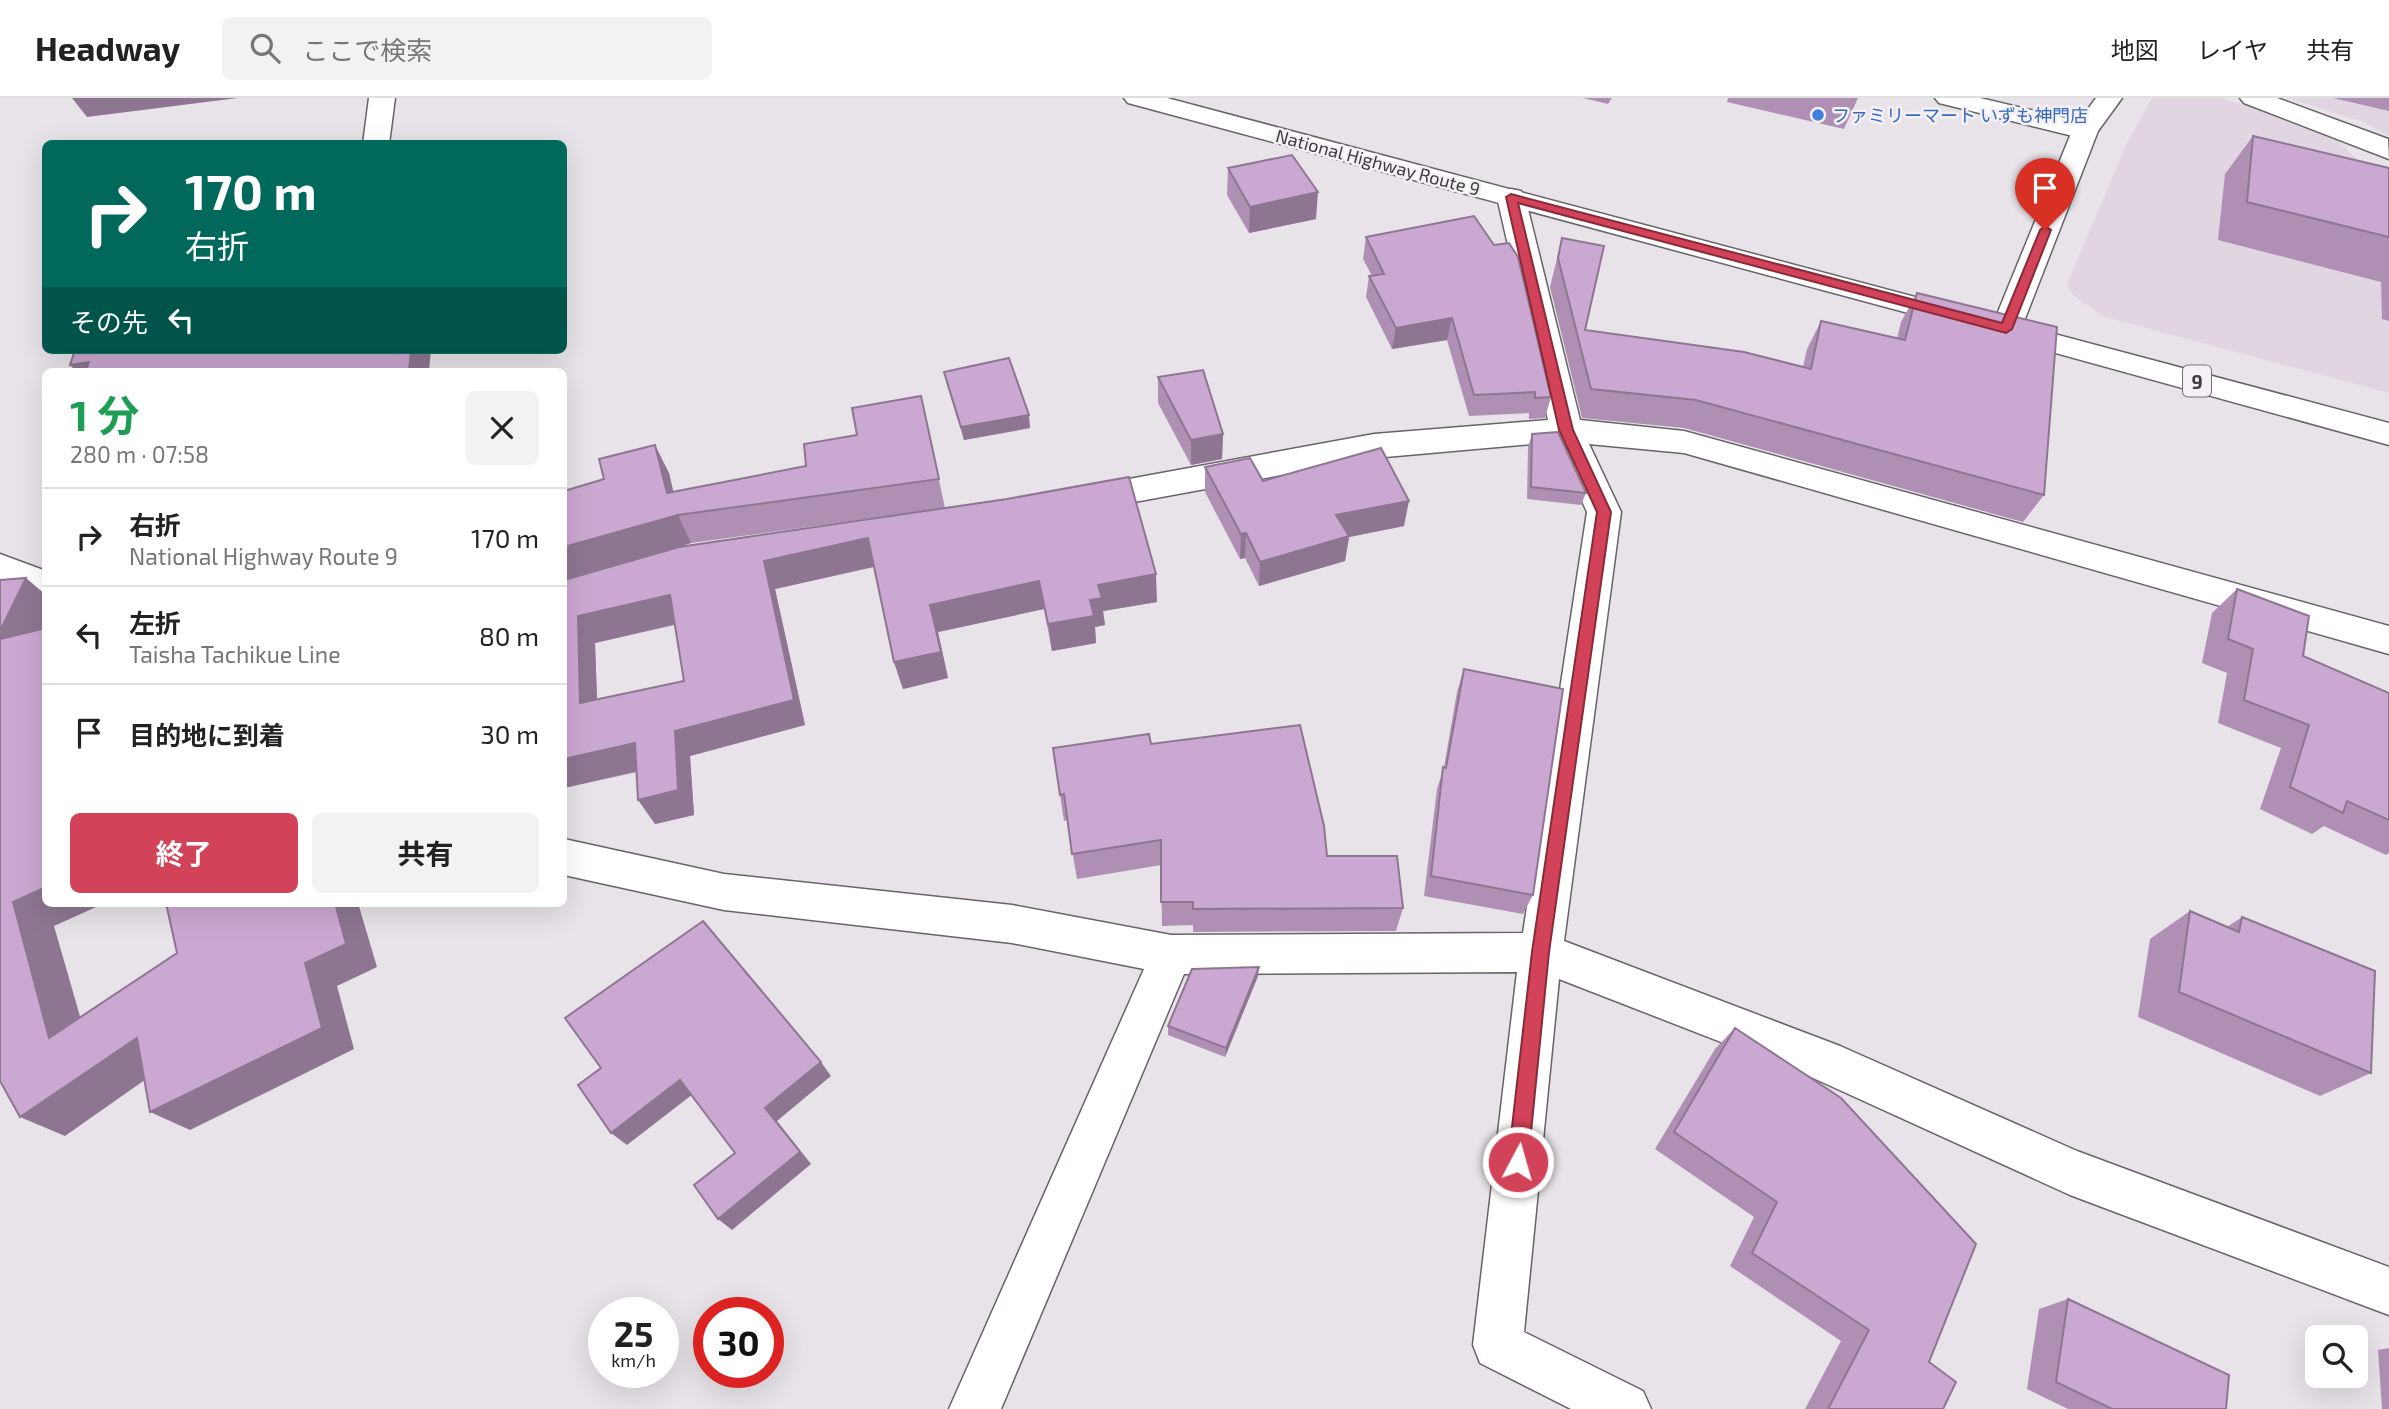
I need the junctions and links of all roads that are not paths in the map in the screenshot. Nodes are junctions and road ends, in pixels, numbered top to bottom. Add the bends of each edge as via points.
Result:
1 (382, 98) edge
2 (1137, 98) edge
3 (1948, 98) edge
4 (2109, 98) edge
5 (2253, 98) edge
6 (2085, 131) junction
7 (377, 140) edge
8 (2389, 151) edge
9 (1511, 197) junction
10 (2006, 329) junction
11 (1566, 430) junction
12 (2389, 434) edge
13 (1052, 505) edge
14 (0, 567) edge
15 (42, 584) edge
16 (2389, 640) edge
17 (567, 859) edge
18 (1541, 952) junction
19 (1171, 955) junction
20 (2389, 1291) edge
21 (975, 1409) edge
22 (1625, 1409) edge

1 - 7 main road
2 - 9 main road, National Highway Route 9 / 9
3 - 6 main road
4 - 6 main road
5 - 8 main road
6 - 10 main road
9 - 10 main road, National Highway Route 9 / 9
9 - 11 main road
10 - 12 main road, National Highway Route 9 / 9
11 - 13 main road via 1374,446
11 - 16 main road via 1685,442
11 - 18 main road via 1604,512
14 - 15 main road
17 - 19 main road via 724,892 1012,924
18 - 19 main road
18 - 20 main road via 1824,1061 2070,1172
18 - 22 main road via 1498,1345
19 - 21 main road

